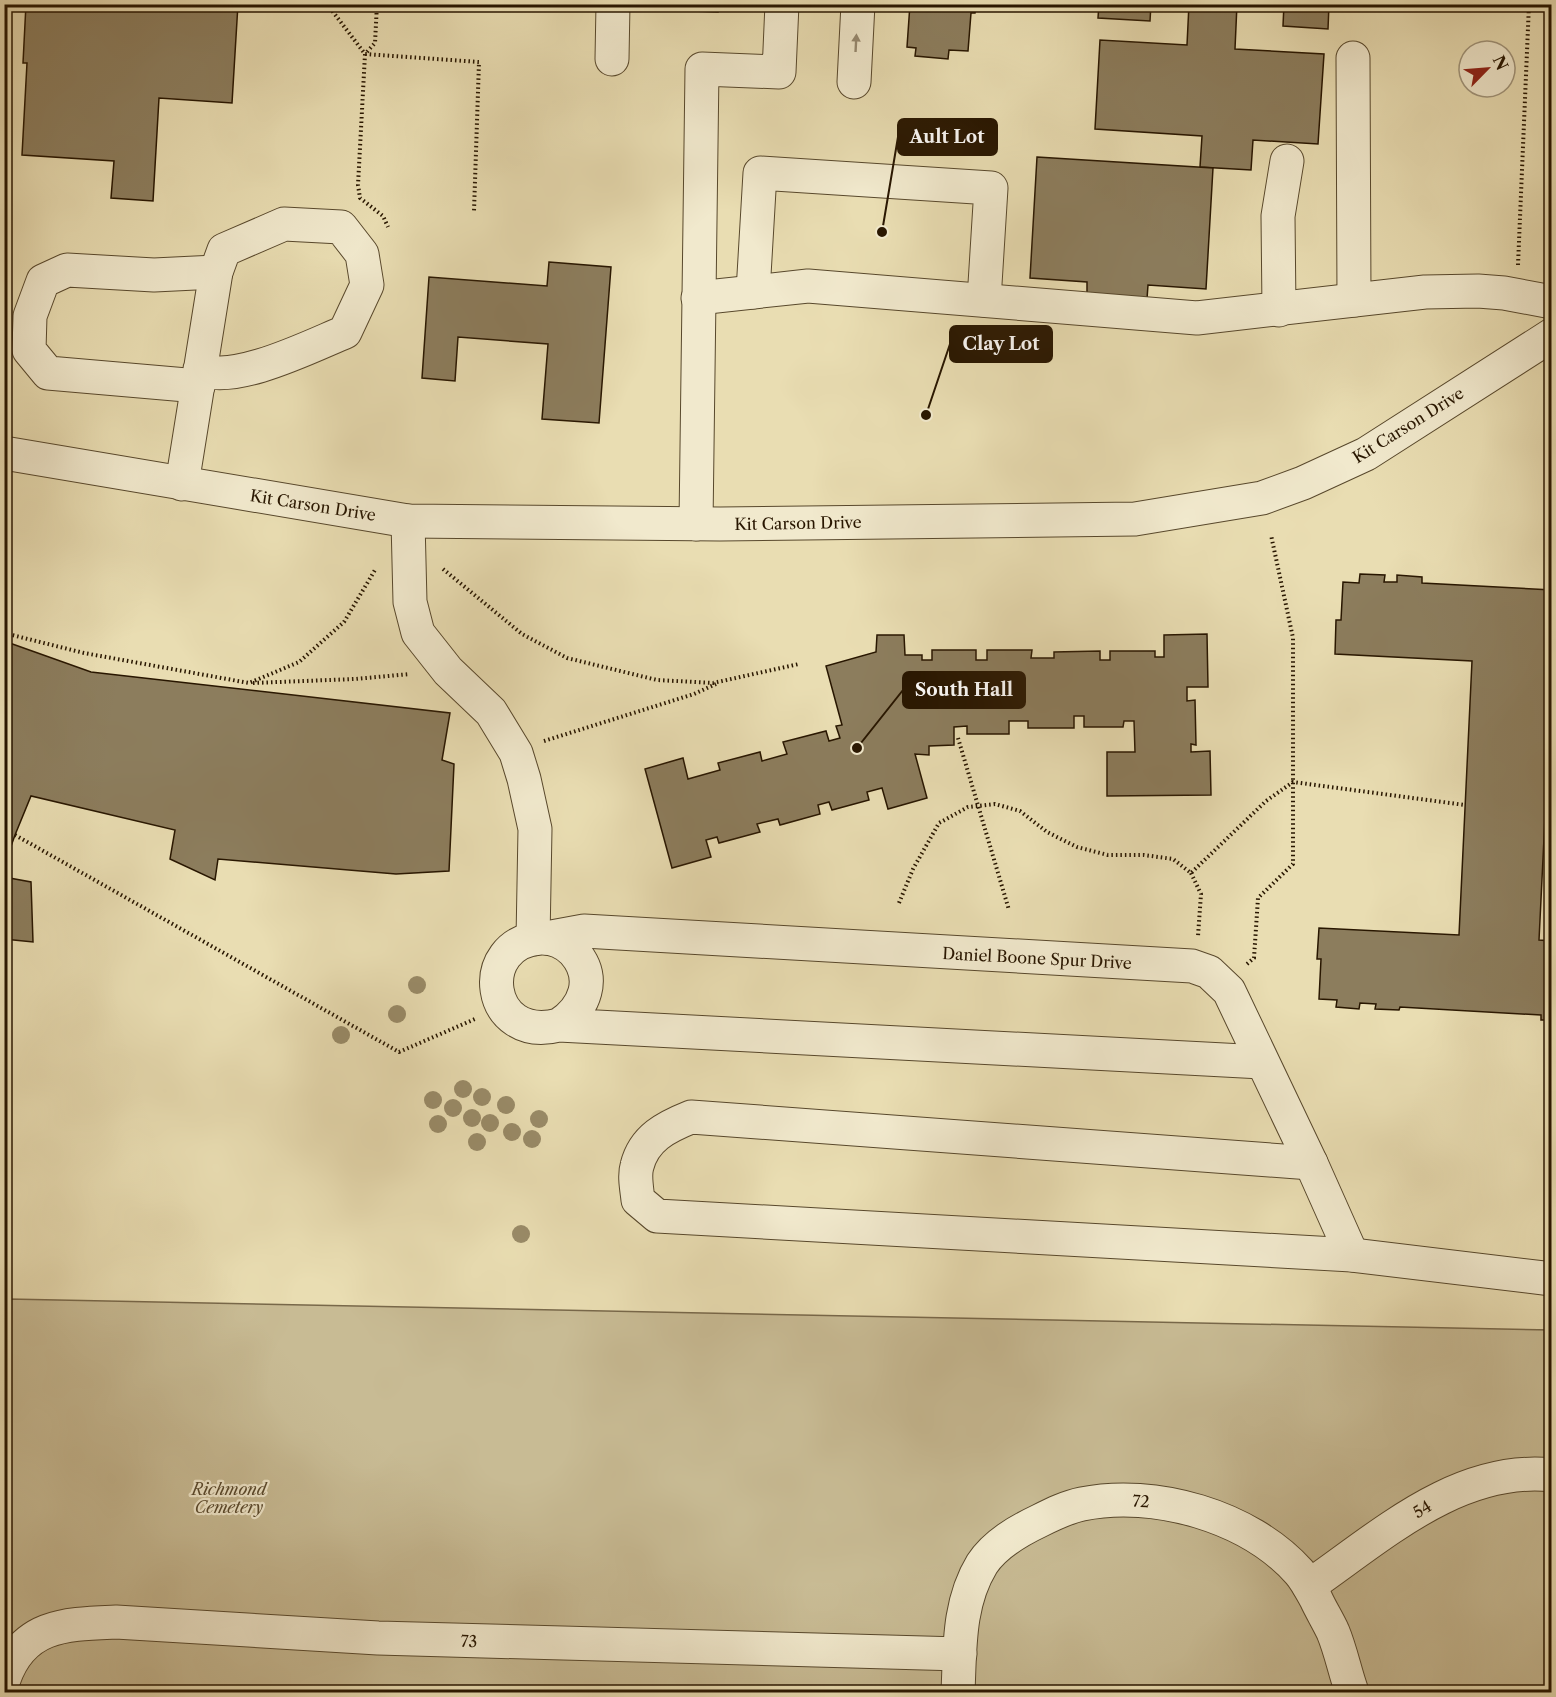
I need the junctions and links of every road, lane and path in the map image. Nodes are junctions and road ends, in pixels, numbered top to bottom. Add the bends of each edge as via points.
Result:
1 (327, 4) edge
2 (377, 4) edge
3 (613, 4) edge
4 (782, 4) edge
5 (858, 4) edge
6 (1529, 4) edge
7 (365, 54) junction
8 (1353, 58) dead end
9 (612, 59) dead end
10 (854, 82) dead end
11 (1287, 161) dead end
12 (474, 211) dead end
13 (388, 227) dead end
14 (1518, 271) dead end
15 (216, 272) junction
16 (753, 292) junction
17 (698, 298) junction
18 (984, 300) junction
19 (1354, 300) junction
20 (1551, 302) edge
21 (1279, 310) junction
22 (1551, 335) edge
23 (199, 377) junction
24 (4, 453) edge
25 (182, 484) junction
26 (408, 521) junction
27 (696, 524) junction
28 (1271, 536) dead end
29 (379, 564) dead end
30 (440, 566) dead end
31 (4, 633) edge
32 (799, 664) dead end
33 (412, 674) dead end
34 (725, 680) junction
35 (249, 683) junction
36 (957, 738) dead end
37 (541, 742) dead end
38 (1293, 782) junction
39 (1465, 805) dead end
40 (979, 806) junction
41 (15, 835) dead end
42 (1191, 873) junction
43 (899, 903) dead end
44 (1009, 910) dead end
45 (539, 938) junction
46 (1192, 966) junction
47 (1222, 984) junction
48 (481, 1017) dead end
49 (559, 1025) junction
50 (1262, 1062) junction
51 (1311, 1163) junction
52 (1352, 1255) junction
53 (1551, 1279) edge
54 (1551, 1475) edge
55 (1309, 1586) junction
56 (960, 1654) junction
57 (4, 1679) edge
58 (958, 1692) edge
59 (1352, 1692) edge

1 - 7 path
2 - 7 path via 375,43
3 - 9 street
4 - 17 street via 779,72 702,69
10 -> 5 street
6 - 14 path
7 - 12 path via 479,62
7 - 13 path via 359,192 360,198 383,216
8 - 19 street
11 - 21 street via 1278,216
15 - 23 street
15 - 23 street via 224,250 284,224 341,227 362,254 367,285 345,332 254,369
15 - 23 street via 154,275 68,270 43,281 30,316 29,350 48,373
16 - 17 street
16 - 18 street via 808,286
16 - 18 street via 760,173 991,188
17 - 27 street
18 - 21 street via 1197,318
19 - 20 street via 1478,291
19 - 21 street
22 - 27 street, Kit Carson Drive via 1366,454 1262,498 1135,519
23 - 25 street
24 - 25 street, Kit Carson Drive
25 - 26 street, Kit Carson Drive
26 - 27 street, Kit Carson Drive
26 - 45 street via 410,602 418,633 447,671 491,712 516,753 535,829
28 - 38 path via 1293,638
29 - 35 path via 344,622 299,662
30 - 34 path via 522,634 567,658 657,680
31 - 35 path via 84,653
32 - 34 path
33 - 35 path
34 - 37 path via 694,694
36 - 40 path
38 - 39 path
38 - 42 path via 1266,801
38 - 47 path via 1293,864 1258,898 1254,958
40 - 42 path via 995,804 1020,811 1077,847 1108,855 1173,858
40 - 43 path via 968,807 939,823
40 - 44 path
41 - 48 path via 399,1052
42 - 46 path via 1200,894 1200,931
45 - 46 street, Daniel Boone Spur Drive via 584,932
45 - 49 street via 560,942 573,950 586,976 586,992 580,1005 572,1017
45 - 49 street via 518,944 507,953 499,966 498,996 504,1010 529,1027
46 - 47 street, Daniel Boone Spur Drive via 1209,972
47 - 50 street, Daniel Boone Spur Drive via 1229,991
49 - 50 street
50 - 51 street, Daniel Boone Spur Drive
51 - 52 street, Daniel Boone Spur Drive
51 - 52 street via 691,1117 667,1126 648,1141 636,1167 638,1200 657,1216
52 - 53 street
54 - 55 street, 54 via 1507,1476 1449,1493
55 - 56 street, 72 via 1300,1572 1258,1538 1203,1513 1141,1500 1080,1504 1025,1527 1001,1543 983,1563 964,1610
55 - 59 street, 72 via 1332,1631
56 - 57 street, 73 via 378,1638 116,1622 49,1629 25,1643
56 - 58 street, 72

